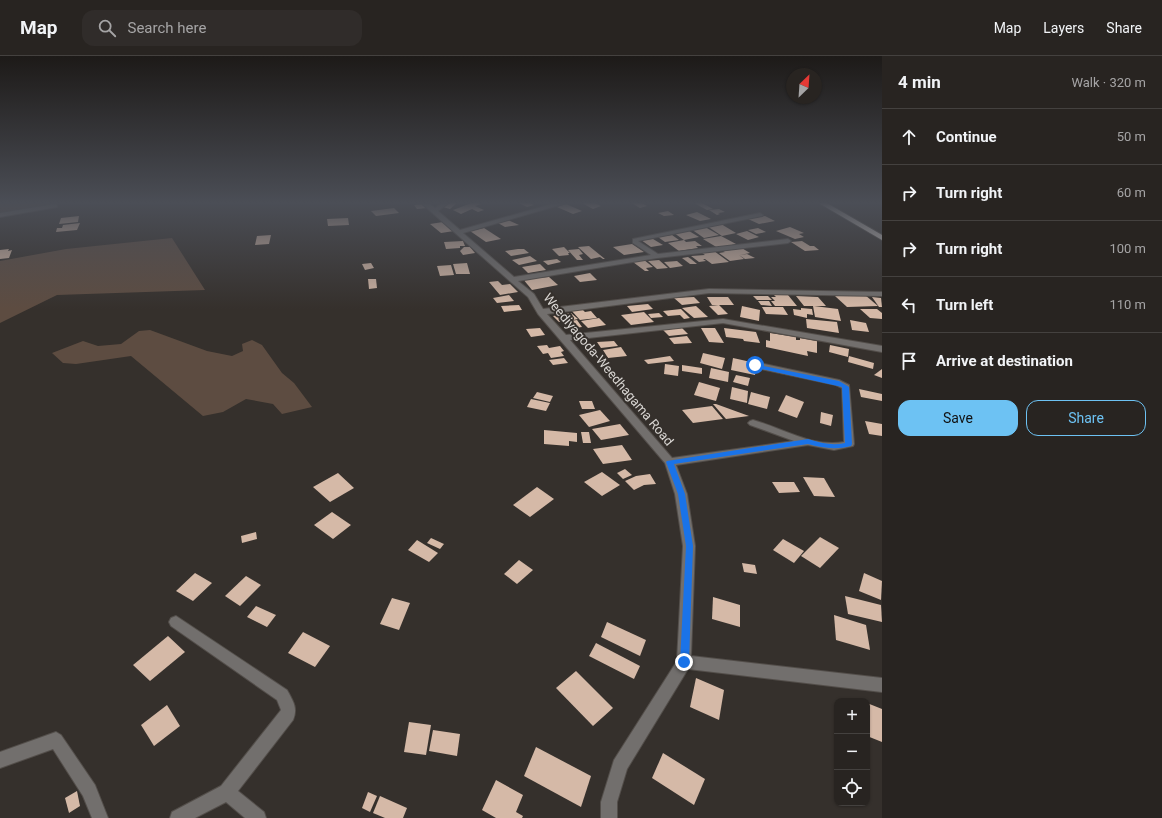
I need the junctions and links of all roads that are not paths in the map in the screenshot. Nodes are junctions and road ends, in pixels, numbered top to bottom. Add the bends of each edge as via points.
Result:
1 (464, 238) edge
2 (647, 238) edge
3 (788, 241) dead end
4 (657, 256) junction
5 (512, 280) junction
6 (882, 294) edge
7 (541, 312) junction
8 (564, 338) junction
9 (882, 349) edge
10 (755, 365) dead end
11 (753, 423) dead end
12 (808, 442) junction
13 (670, 462) junction
14 (176, 622) dead end
15 (684, 662) junction
16 (882, 685) edge
17 (0, 760) edge
18 (227, 792) junction
19 (100, 818) edge
20 (178, 818) edge
21 (258, 818) edge
22 (609, 818) edge

1 - 5 street, Weediyagoda-Weedhagama Road
2 - 4 street via 635,242
3 - 4 street
4 - 5 street
5 - 7 street, Weediyagoda-Weedhagama Road via 531,296
6 - 7 street via 709,291
7 - 8 street, Weediyagoda-Weedhagama Road
8 - 9 street via 723,321
8 - 13 street, Weediyagoda-Weedhagama Road
10 - 12 street via 839,383 846,387 849,444 835,447
11 - 12 street
12 - 13 street
13 - 15 street, Weediyagoda-Weedhagama Road via 681,494 690,546
14 - 18 street via 282,695 289,709 288,715
15 - 16 street
15 - 22 street, Weediyagoda-Weedhagama Road via 620,766 609,802
17 - 19 street via 56,740 89,791
18 - 20 street
18 - 21 street

